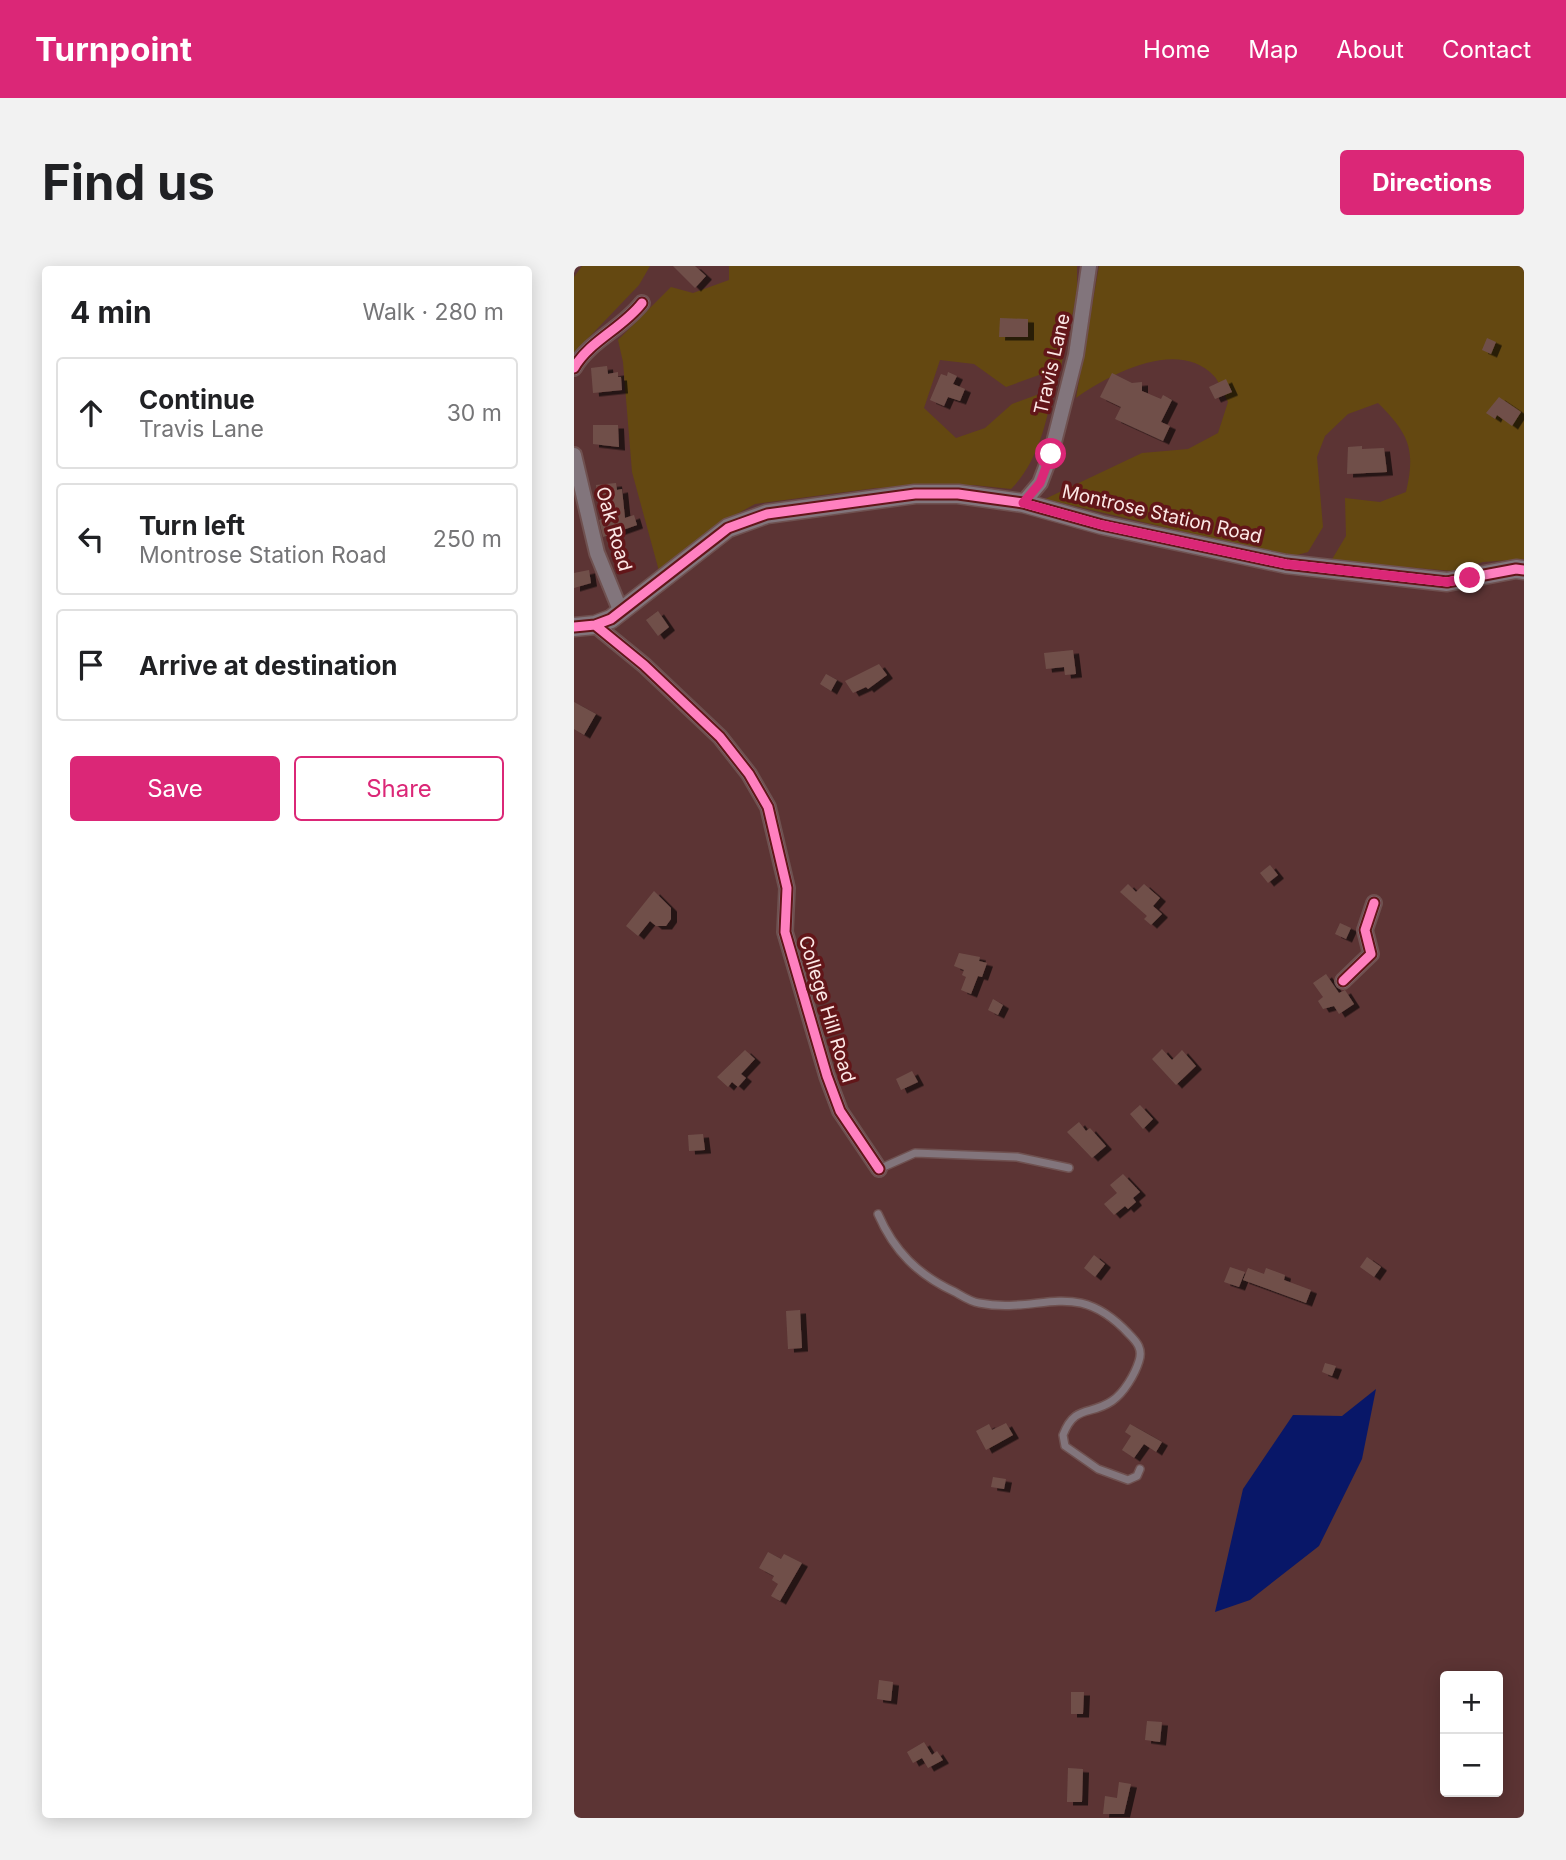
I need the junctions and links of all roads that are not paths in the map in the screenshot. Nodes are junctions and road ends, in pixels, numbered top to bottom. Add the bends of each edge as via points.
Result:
1 (1089, 266) edge
2 (642, 303) dead end
3 (574, 368) edge
4 (574, 456) edge
5 (1023, 503) junction
6 (1524, 570) edge
7 (621, 612) junction
8 (595, 625) junction
9 (574, 627) edge
10 (1374, 903) dead end
11 (1343, 981) dead end
12 (1069, 1168) dead end
13 (879, 1169) joint
14 (878, 1214) dead end
15 (1140, 1469) dead end

1 - 5 street, Travis Lane via 1076,355 1051,454 1040,483
2 - 3 street
4 - 7 street, Oak Road via 597,553
5 - 6 street, Montrose Station Road via 1102,525 1286,564 1447,582
5 - 7 street, Montrose Station Road via 958,494 915,494 767,514 716,534
7 - 8 street, Montrose Station Road
8 - 9 street, Montrose Station Road
8 - 13 street, College Hill Road via 720,737 768,807 787,888 785,932 827,1076 840,1111
10 - 11 street via 1365,930 1371,954
12 - 13 lane via 1017,1157 915,1153
14 - 15 lane via 889,1239 918,1271 978,1303 1090,1303 1118,1322 1140,1345 1134,1374 1113,1401 1074,1416 1063,1435 1065,1446 1098,1469 1128,1480

